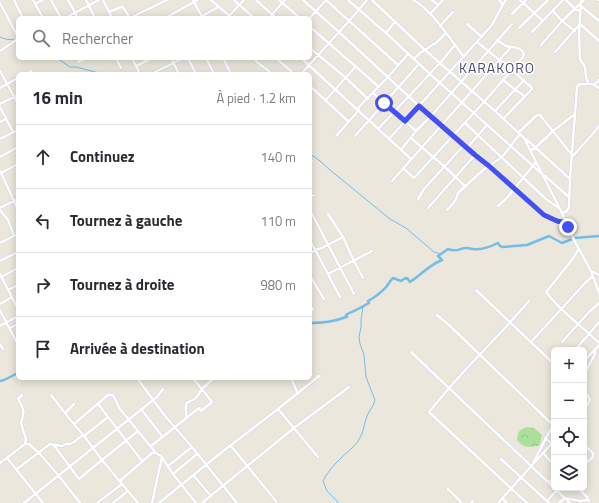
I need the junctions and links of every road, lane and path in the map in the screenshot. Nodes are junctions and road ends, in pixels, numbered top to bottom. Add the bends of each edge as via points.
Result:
1 (14, 0) edge
2 (33, 0) edge
3 (43, 0) edge
4 (51, 0) edge
5 (68, 0) edge
6 (86, 0) edge
7 (99, 0) edge
8 (103, 0) edge
9 (167, 0) edge
10 (198, 0) edge
11 (210, 0) edge
12 (234, 0) edge
13 (244, 0) edge
14 (256, 0) edge
15 (279, 0) edge
16 (303, 0) edge
17 (326, 0) edge
18 (348, 0) edge
19 (367, 0) edge
20 (379, 0) edge
21 (413, 0) edge
22 (432, 0) edge
23 (443, 0) edge
24 (499, 0) edge
25 (506, 0) edge
26 (520, 0) edge
27 (526, 0) edge
28 (548, 0) edge
29 (562, 0) edge
30 (566, 0) edge
31 (194, 1) edge
32 (284, 1) edge
33 (373, 1) edge
34 (582, 2) edge
35 (0, 3) edge
36 (524, 3) junction
37 (35, 4) junction
38 (503, 4) junction
39 (239, 5) junction
40 (438, 5) junction
41 (89, 6) junction
42 (218, 7) junction
43 (575, 9) junction
44 (359, 10) junction
45 (315, 11) junction
46 (552, 11) junction
47 (580, 11) junction
48 (109, 12) junction
49 (453, 12) dead end
50 (75, 13) junction
51 (534, 13) junction
52 (272, 14) joint
53 (430, 14) junction
54 (512, 14) dead end
55 (22, 16) edge
56 (42, 16) edge
57 (60, 16) edge
58 (69, 16) edge
59 (77, 16) edge
60 (94, 16) edge
61 (111, 16) edge
62 (129, 16) edge
63 (134, 16) edge
64 (168, 16) edge
65 (200, 16) edge
66 (204, 16) edge
67 (230, 16) edge
68 (232, 16) edge
69 (252, 16) edge
70 (298, 16) edge
71 (311, 16) edge
72 (349, 21) junction
73 (543, 21) junction
74 (562, 21) junction
75 (599, 21) edge
76 (395, 22) junction
77 (467, 24) dead end
78 (512, 24) dead end
79 (580, 24) junction
80 (440, 26) junction
81 (519, 28) dead end
82 (312, 29) edge
83 (574, 30) junction
84 (339, 32) junction
85 (532, 32) dead end
86 (386, 33) junction
87 (446, 33) junction
88 (16, 34) edge
89 (578, 34) junction
90 (482, 37) junction
91 (16, 39) edge
92 (497, 40) junction
93 (599, 41) edge
94 (477, 42) junction
95 (329, 44) junction
96 (541, 44) dead end
97 (455, 45) junction
98 (511, 47) junction
99 (312, 50) edge
100 (425, 50) junction
101 (488, 50) junction
102 (0, 51) edge
103 (555, 52) dead end
104 (408, 54) junction
105 (319, 55) junction
106 (464, 57) junction
107 (414, 59) junction
108 (82, 60) edge
109 (117, 60) edge
110 (133, 60) edge
111 (149, 60) edge
112 (172, 60) edge
113 (180, 60) edge
114 (189, 60) edge
115 (207, 60) edge
116 (224, 60) edge
117 (255, 60) edge
118 (278, 60) edge
119 (304, 60) edge
120 (500, 60) junction
121 (78, 62) dead end
122 (174, 63) junction
123 (440, 63) junction
124 (419, 64) junction
125 (310, 65) junction
126 (398, 65) junction
127 (136, 66) junction
128 (356, 66) junction
129 (121, 68) dead end
130 (512, 70) junction
131 (0, 71) edge
132 (139, 72) edge
133 (156, 72) edge
134 (178, 72) edge
135 (195, 72) edge
136 (213, 72) edge
137 (230, 72) edge
138 (270, 72) edge
139 (292, 72) edge
140 (304, 72) edge
141 (450, 72) junction
142 (430, 74) junction
143 (388, 77) junction
144 (346, 78) junction
145 (16, 79) edge
146 (503, 80) junction
147 (524, 80) junction
148 (599, 80) edge
149 (461, 81) junction
150 (440, 83) junction
151 (588, 83) junction
152 (7, 84) junction
153 (594, 85) junction
154 (399, 86) junction
155 (379, 87) junction
156 (0, 88) edge
157 (312, 88) edge
158 (599, 88) edge
159 (336, 89) junction
160 (515, 90) junction
161 (472, 91) junction
162 (373, 93) junction
163 (452, 93) junction
164 (409, 96) junction
165 (524, 96) junction
166 (14, 97) junction
167 (368, 99) junction
168 (16, 100) edge
169 (326, 100) junction
170 (462, 102) junction
171 (484, 102) junction
172 (384, 103) junction
173 (0, 104) edge
174 (419, 106) junction
175 (0, 108) edge
176 (358, 110) junction
177 (394, 111) junction
178 (495, 111) junction
179 (474, 113) junction
180 (575, 114) junction
181 (431, 116) junction
182 (6, 119) junction
183 (503, 119) junction
184 (370, 120) junction
185 (405, 121) junction
186 (0, 122) edge
187 (349, 122) junction
188 (465, 123) junction
189 (442, 125) junction
190 (487, 125) junction
191 (599, 126) edge
192 (378, 129) junction
193 (16, 131) edge
194 (416, 131) junction
195 (553, 131) junction
196 (13, 132) junction
197 (519, 134) junction
198 (337, 135) dead end
199 (453, 135) junction
200 (478, 135) junction
201 (355, 136) dead end
202 (411, 138) junction
203 (524, 138) junction
204 (0, 139) edge
205 (389, 139) junction
206 (464, 145) junction
207 (511, 146) junction
208 (422, 147) junction
209 (16, 148) edge
210 (467, 148) junction
211 (536, 148) junction
212 (401, 150) junction
213 (530, 150) junction
214 (475, 155) junction
215 (572, 156) junction
216 (0, 157) edge
217 (434, 157) junction
218 (502, 157) junction
219 (411, 159) junction
220 (536, 162) junction
221 (16, 165) edge
222 (489, 166) junction
223 (533, 166) junction
224 (445, 167) junction
225 (403, 168) junction
226 (0, 172) edge
227 (543, 175) junction
228 (455, 177) junction
229 (524, 177) junction
230 (570, 179) junction
231 (392, 182) dead end
232 (465, 186) junction
233 (514, 188) junction
234 (569, 197) junction
235 (418, 198) dead end
236 (14, 201) junction
237 (16, 206) edge
238 (498, 206) dead end
239 (428, 208) dead end
240 (0, 209) edge
241 (447, 210) dead end
242 (561, 211) junction
243 (312, 214) edge
244 (328, 214) dead end
245 (566, 223) junction
246 (14, 236) joint
247 (343, 237) junction
248 (0, 242) edge
249 (312, 244) edge
250 (328, 245) junction
251 (579, 249) junction
252 (315, 250) junction
253 (372, 251) dead end
254 (312, 252) edge
255 (16, 253) edge
256 (0, 261) edge
257 (354, 261) junction
258 (340, 268) junction
259 (16, 269) edge
260 (591, 271) junction
261 (328, 274) junction
262 (599, 275) edge
263 (1, 276) edge
264 (593, 276) junction
265 (363, 278) dead end
266 (312, 279) edge
267 (16, 286) edge
268 (8, 290) junction
269 (476, 290) dead end
270 (599, 293) edge
271 (354, 294) dead end
272 (12, 297) junction
273 (340, 297) dead end
274 (324, 299) dead end
275 (529, 301) dead end
276 (599, 303) edge
277 (0, 304) edge
278 (16, 305) edge
279 (562, 309) junction
280 (0, 310) edge
281 (437, 315) dead end
282 (16, 317) edge
283 (510, 322) junction
284 (599, 322) edge
285 (6, 323) junction
286 (578, 324) junction
287 (16, 325) edge
288 (0, 326) edge
289 (10, 328) junction
290 (590, 334) junction
291 (16, 341) edge
292 (531, 342) junction
293 (562, 342) dead end
294 (0, 344) edge
295 (599, 344) edge
296 (578, 347) edge
297 (3, 348) dead end
298 (595, 349) junction
299 (411, 352) dead end
300 (479, 355) junction
301 (587, 358) edge
302 (551, 361) edge
303 (587, 369) edge
304 (319, 376) dead end
305 (138, 380) edge
306 (195, 380) edge
307 (212, 380) edge
308 (293, 380) edge
309 (349, 387) dead end
310 (449, 388) junction
311 (163, 389) dead end
312 (202, 389) junction
313 (22, 394) dead end
314 (298, 394) junction
315 (50, 395) dead end
316 (587, 395) edge
317 (153, 400) junction
318 (74, 404) dead end
319 (98, 404) junction
320 (587, 405) edge
321 (141, 409) junction
322 (278, 409) junction
323 (65, 413) junction
324 (108, 417) junction
325 (186, 418) junction
326 (128, 419) junction
327 (551, 422) edge
328 (74, 424) junction
329 (175, 427) junction
330 (117, 428) junction
331 (294, 428) junction
332 (551, 429) edge
333 (138, 431) junction
334 (84, 435) junction
335 (162, 436) junction
336 (545, 438) junction
337 (126, 440) junction
338 (551, 442) edge
339 (25, 444) junction
340 (53, 444) junction
341 (151, 446) junction
342 (231, 446) junction
343 (551, 446) edge
344 (93, 447) junction
345 (192, 447) junction
346 (587, 448) edge
347 (39, 453) junction
348 (156, 453) junction
349 (543, 453) junction
350 (197, 454) junction
351 (162, 457) junction
352 (318, 457) dead end
353 (7, 458) junction
354 (501, 459) dead end
355 (102, 460) junction
356 (142, 461) junction
357 (551, 462) edge
358 (587, 462) edge
359 (0, 463) edge
360 (207, 465) junction
361 (70, 466) junction
362 (168, 466) junction
363 (247, 466) junction
364 (531, 467) junction
365 (17, 470) junction
366 (173, 474) junction
367 (59, 476) junction
368 (194, 476) junction
369 (521, 476) junction
370 (551, 480) edge
371 (121, 482) junction
372 (548, 482) junction
373 (551, 484) edge
374 (182, 485) junction
375 (224, 486) junction
376 (511, 488) junction
377 (448, 489) dead end
378 (128, 491) junction
379 (556, 491) edge
380 (559, 491) edge
381 (581, 491) edge
382 (36, 494) junction
383 (211, 496) junction
384 (502, 498) junction
385 (565, 498) junction
386 (276, 501) dead end
387 (548, 502) edge
388 (589, 502) edge
389 (24, 503) edge
390 (43, 503) edge
391 (80, 503) edge
392 (97, 503) edge
393 (113, 503) edge
394 (138, 503) edge
395 (152, 503) edge
396 (159, 503) edge
397 (196, 503) edge
398 (202, 503) edge
399 (237, 503) edge
400 (462, 503) edge
401 (498, 503) edge
402 (507, 503) edge
403 (527, 503) edge
404 (559, 503) edge
405 (570, 503) edge

1 - 55 street
2 - 37 street
3 - 37 street
4 - 57 street
5 - 50 street
6 - 41 street
7 - 41 street
8 - 48 street
9 - 63 street
10 - 31 street
11 - 42 street
12 - 39 street
13 - 39 street
14 - 52 street
15 - 32 street
16 - 45 street
17 - 45 street
17 - 72 street
18 - 44 street
19 - 44 street
20 - 33 street
21 - 53 street
22 - 40 street
23 - 40 street
24 - 38 street
25 - 38 street
26 - 36 street
27 - 36 street
28 - 51 street
29 - 46 street
30 - 43 street
31 - 64 street
31 - 65 street
32 - 52 street
32 - 70 street
33 - 76 street
34 - 43 street
34 - 47 street
34 - 75 street
35 - 88 street
36 - 51 street
36 - 54 street
37 - 56 street
38 - 90 street via 492,26
39 - 68 street
39 - 69 street
40 - 53 street
41 - 50 street
41 - 60 street
42 - 66 street
42 - 67 street
43 - 47 street
43 - 74 street
44 - 72 street
44 - 86 street
45 - 71 street
45 - 84 street
46 - 73 street
46 - 74 street
47 - 79 street
48 - 61 street
48 - 62 street via 123,7
49 - 80 street
50 - 58 street
50 - 59 street
51 - 73 street
51 - 81 street
53 - 80 street
72 - 84 street
72 - 126 street
73 - 85 street
74 - 83 street
74 - 96 street
76 - 86 street
76 - 100 street
77 - 90 street
78 - 92 street
79 - 83 street
79 - 89 street
79 - 93 street
80 - 87 street
82 - 95 street
83 - 89 street
83 - 103 street
84 - 95 street
84 - 143 street
86 - 104 street
87 - 97 street
87 - 100 street
89 - 151 street via 580,59 585,67
90 - 94 street
91 - 102 street
92 - 98 street
92 - 101 street
94 - 101 street
94 - 106 street
95 - 105 street
95 - 128 street
97 - 106 street
97 - 123 street
98 - 120 street
98 - 130 street via 523,50 524,54
99 - 105 street
100 - 107 street
100 - 123 street
101 - 120 street
101 - 149 street
104 - 107 street
104 - 126 street
105 - 125 street
105 - 144 street
106 - 141 street
107 - 124 street
108 - 121 street
109 - 129 street
110 - 127 street
111 - 127 street
112 - 122 street
113 - 122 street
114 - 135 street
115 - 136 street
116 - 137 street
117 - 138 street
118 - 139 street
119 - 125 street
120 - 130 street
120 - 161 street
122 - 133 street
122 - 134 street
123 - 141 street
123 - 142 street
124 - 142 street
124 - 154 street
125 - 140 street
125 - 159 street
126 - 143 street
127 - 132 street
128 - 144 street
128 - 155 street
130 - 146 street
130 - 147 street
131 - 152 street
141 - 149 street
141 - 150 street
142 - 150 street
142 - 164 street
143 - 154 street
143 - 155 street
144 - 159 street
144 - 167 street
145 - 152 street
146 - 160 street
146 - 171 street
147 - 160 street
147 - 165 street via 532,88
148 - 153 street
149 - 161 street
149 - 163 street
150 - 163 street
150 - 174 street
151 - 153 street
151 - 180 street via 577,87
152 - 156 street
152 - 166 street
153 - 158 street
154 - 164 street
154 - 172 street
155 - 162 street
157 - 169 street
159 - 169 street
159 - 176 street
160 - 165 street
160 - 178 street
161 - 170 street
161 - 171 street
162 - 167 street
162 - 172 street
163 - 170 street
163 - 181 street
164 - 174 street
164 - 177 street
165 - 183 street
166 - 168 street
166 - 173 street
167 - 176 street
169 - 187 street
170 - 179 street
170 - 189 street
171 - 178 street
171 - 179 street
172 - 177 street
172 - 184 street
174 - 181 street
174 - 185 street
175 - 182 street
176 - 184 street
176 - 187 street
177 - 185 street
177 - 192 street
178 - 183 street
179 - 188 street
179 - 190 street
180 - 195 street
180 - 215 street
181 - 189 street
181 - 194 street
182 - 186 street
182 - 196 street
183 - 197 street
184 - 192 street
184 - 201 street
185 - 194 street
185 - 205 street
187 - 198 street
188 - 199 street
188 - 200 street
189 - 199 street
189 - 208 street
190 - 200 street
190 - 207 street
191 - 215 street
192 - 205 street
193 - 196 street
194 - 202 street
195 - 197 street via 538,115
195 - 211 street
195 - 215 street
196 - 204 street
197 - 203 street
197 - 207 street
199 - 206 street
199 - 217 street
200 - 210 street
200 - 218 street
202 - 208 street
202 - 212 street
203 - 211 street
203 - 213 street
205 - 212 street
206 - 210 street
206 - 224 street
207 - 218 street
207 - 223 street
208 - 217 street
208 - 219 street
209 - 216 street
210 - 214 street
211 - 213 street
211 - 230 street
212 - 219 street
213 - 220 street
214 - 222 street
214 - 228 street
215 - 230 street
217 - 224 street
217 - 225 street via 414,178
218 - 222 street
218 - 229 street
219 - 225 street
220 - 223 street
220 - 227 street
221 - 226 street
222 - 232 street
222 - 233 street
223 - 227 street
223 - 229 street
224 - 228 street
224 - 235 street
225 - 231 street
226 - 236 street
227 - 234 street
227 - 242 street
228 - 232 street
228 - 239 street
229 - 233 street
229 - 242 street
230 - 234 street
232 - 241 street
233 - 238 street
233 - 245 street via 544,215
234 - 242 street via 567,211
236 - 237 street
236 - 240 street
240 - 246 street via 8,220
242 - 245 street
243 - 250 street
244 - 247 street
245 - 251 street
246 - 248 street
247 - 250 street
247 - 257 street
249 - 252 street
250 - 252 street
250 - 258 street
251 - 260 street
251 - 279 street via 547,290 547,294
252 - 254 street
252 - 261 street
253 - 257 street
255 - 256 street
257 - 258 street
257 - 265 street
258 - 261 street
258 - 271 street
259 - 263 street
260 - 262 street
260 - 264 street
261 - 273 street
263 - 268 street
264 - 270 street
264 - 279 street
266 - 274 street
267 - 268 street
268 - 272 street
269 - 283 street
272 - 277 street
272 - 278 street
275 - 283 street
276 - 286 street
279 - 286 street
279 - 292 street
280 - 285 street
281 - 300 street
282 - 285 street
283 - 292 street
283 - 300 street
284 - 290 street
285 - 288 street
285 - 289 street
286 - 290 street
286 - 293 street
287 - 289 street
289 - 291 street
290 - 295 street
290 - 296 street
292 - 302 street
294 - 297 street
295 - 298 street
298 - 301 street
298 - 303 street via 596,352
299 - 310 street
300 - 310 street
300 - 327 street
304 - 314 street
305 - 317 street
306 - 312 street
307 - 312 street
308 - 314 street
309 - 331 street
310 - 364 street
310 - 376 street via 429,412
311 - 317 street
312 - 325 street via 196,398 187,403
312 - 325 street via 212,402
313 - 339 street via 18,399 24,409 20,423 26,439
314 - 322 street
315 - 323 street
316 - 320 street via 590,401
317 - 321 street
317 - 329 street
318 - 323 street
319 - 324 street
319 - 326 street via 108,395 113,395
319 - 328 street
321 - 326 street
321 - 335 street
322 - 331 street
322 - 342 street
323 - 328 street
324 - 330 street
324 - 334 street
325 - 329 street
326 - 330 street
326 - 333 street
328 - 334 street
329 - 335 street
329 - 345 street
330 - 337 street
330 - 344 street
331 - 352 street
331 - 363 street
332 - 336 street
333 - 337 street
333 - 341 street
334 - 340 street via 70,444
334 - 344 street
335 - 341 street
336 - 338 street
336 - 364 street
337 - 355 street
337 - 356 street
339 - 347 street via 29,444
339 - 353 street
340 - 347 street
340 - 361 street
341 - 348 street
342 - 360 street
342 - 363 street
343 - 349 street
344 - 355 street
344 - 361 street
345 - 350 street
345 - 362 street
346 - 358 street via 594,455
347 - 365 street
347 - 367 street
348 - 351 street
348 - 356 street
349 - 357 street
349 - 364 street
350 - 360 street
350 - 366 street
351 - 362 street
351 - 395 street
353 - 359 street
353 - 365 street
354 - 369 street
355 - 361 street via 80,479
355 - 371 street
356 - 371 street
360 - 368 street
360 - 375 street
361 - 367 street
362 - 366 street
363 - 375 street
363 - 386 street
364 - 369 street
364 - 372 street
365 - 382 street
366 - 374 street
367 - 382 street
367 - 391 street
368 - 374 street
368 - 383 street
369 - 376 street
369 - 387 street
370 - 372 street
371 - 378 street
371 - 392 street
372 - 373 street
374 - 396 street
374 - 397 street
375 - 383 street
375 - 399 street
376 - 384 street
376 - 403 street
377 - 400 street
378 - 393 street
378 - 394 street
379 - 387 street
380 - 385 street
381 - 388 street
382 - 389 street
382 - 390 street
383 - 398 street
384 - 401 street
384 - 402 street
385 - 388 street
385 - 404 street
385 - 405 street

